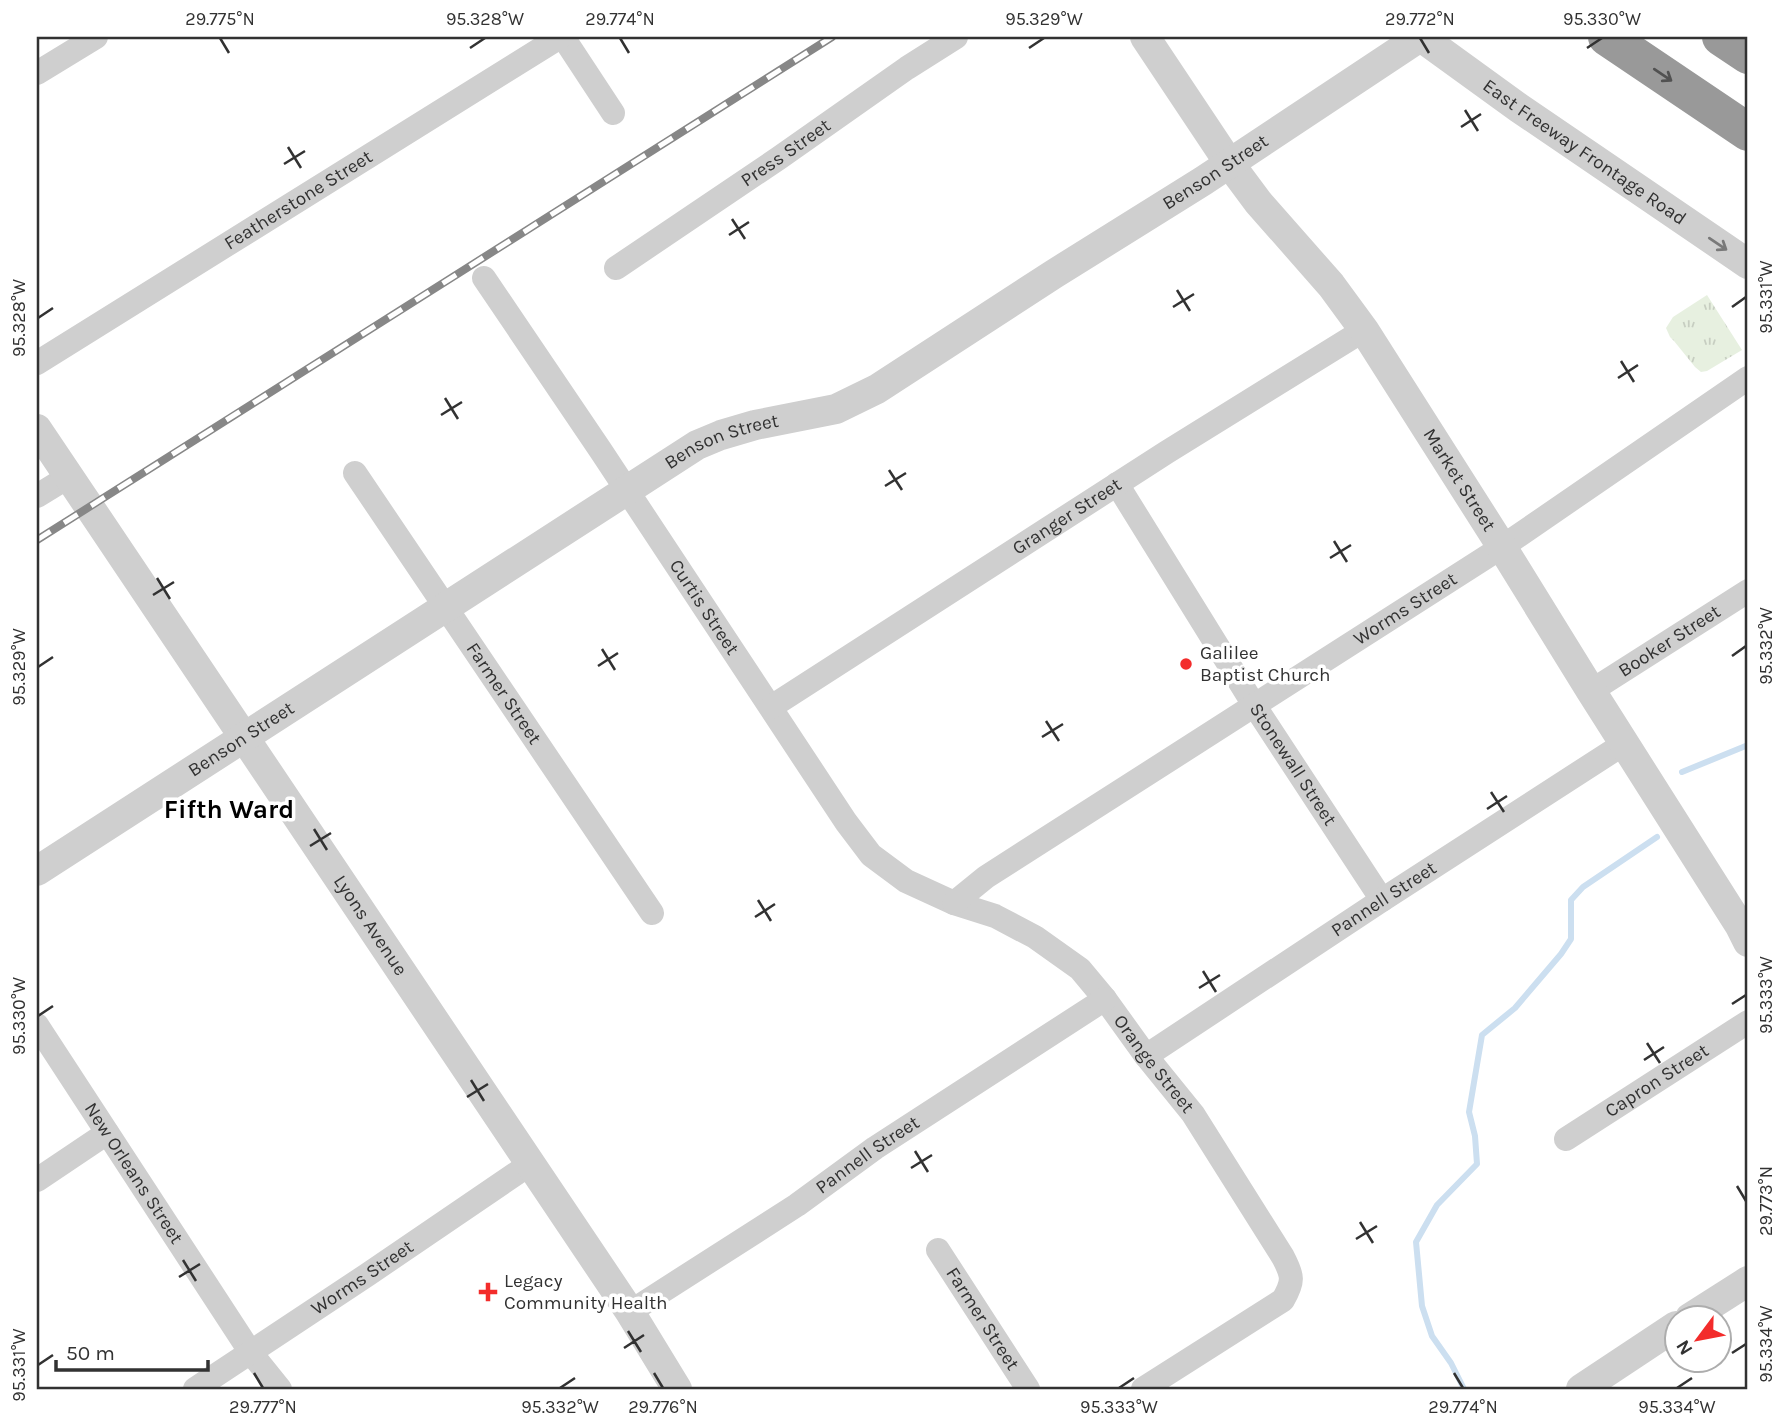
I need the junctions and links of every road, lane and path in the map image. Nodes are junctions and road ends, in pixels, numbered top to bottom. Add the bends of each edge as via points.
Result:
1 (96, 37) edge
2 (562, 37) edge
3 (956, 37) edge
4 (1145, 37) edge
5 (1420, 37) edge
6 (1606, 37) edge
7 (1721, 37) edge
8 (1748, 55) edge
9 (37, 74) edge
10 (613, 113) dead end
11 (1748, 132) edge
12 (1229, 163) junction
13 (1748, 264) edge
14 (616, 268) dead end
15 (484, 278) dead end
16 (1364, 330) junction
17 (37, 363) edge
18 (1748, 378) edge
19 (37, 429) edge
20 (355, 472) dead end
21 (68, 477) junction
22 (1116, 484) junction
23 (627, 490) junction
24 (37, 496) edge
25 (1502, 547) junction
26 (1748, 591) edge
27 (445, 607) junction
28 (1591, 691) junction
29 (1254, 705) junction
30 (771, 707) junction
31 (244, 737) junction
32 (1625, 743) junction
33 (37, 871) edge
34 (1382, 900) junction
35 (954, 903) junction
36 (653, 913) dead end
37 (1748, 942) edge
38 (1105, 999) junction
39 (1748, 1023) edge
40 (37, 1025) edge
41 (1146, 1056) junction
42 (107, 1133) junction
43 (1566, 1139) dead end
44 (530, 1164) junction
45 (37, 1180) edge
46 (938, 1250) dead end
47 (1748, 1281) edge
48 (1712, 1304) edge
49 (630, 1312) junction
50 (1662, 1335) edge
51 (251, 1353) junction
52 (195, 1389) edge
53 (280, 1389) edge
54 (677, 1389) edge
55 (1028, 1389) edge
56 (1143, 1389) edge
57 (1581, 1389) edge

1 - 9 street
2 - 10 street
2 - 17 street, Featherstone Street
3 - 14 street, Press Street
4 - 12 street, Market Street
5 - 12 street, Benson Street
5 -> 13 street, East Freeway Frontage Road
6 -> 11 highway
7 - 8 highway
12 - 16 street, Market Street
12 - 23 street, Benson Street via 865,395 836,409 721,435
15 - 23 street, Curtis Street
16 - 22 street, Granger Street
16 - 25 street, Market Street
18 - 25 street, Worms Street
19 - 21 street, Lyons Avenue
20 - 27 street, Farmer Street
21 - 24 street
21 - 31 street, Lyons Avenue
22 - 29 street, Stonewall Street
22 - 30 street, Granger Street
23 - 27 street, Benson Street
23 - 30 street, Curtis Street
25 - 28 street, Market Street
25 - 29 street, Worms Street
26 - 28 street, Booker Street
27 - 31 street, Benson Street
27 - 36 street, Farmer Street
28 - 32 street, Market Street
29 - 34 street, Stonewall Street
29 - 35 street, Worms Street via 986,877
30 - 35 street, Curtis Street via 871,855 906,881
31 - 33 street, Benson Street
31 - 44 street, Lyons Avenue
32 - 34 street, Pannell Street
32 - 37 street, Market Street
34 - 41 street, Pannell Street
35 - 38 street, Orange Street via 995,916 1035,937 1080,970
38 - 41 street, Orange Street
38 - 49 street, Pannell Street
39 - 43 street, Capron Street
40 - 42 street, New Orleans Street
41 - 56 street, Orange Street via 1193,1114 1283,1257 1291,1272 1291,1286 1283,1300
42 - 45 street
42 - 51 street, New Orleans Street
44 - 49 street, Lyons Avenue
44 - 51 street, Worms Street
46 - 55 street, Farmer Street
47 - 48 street
49 - 54 street, Lyons Avenue
50 - 57 street
51 - 52 street, Worms Street
51 - 53 street, New Orleans Street

